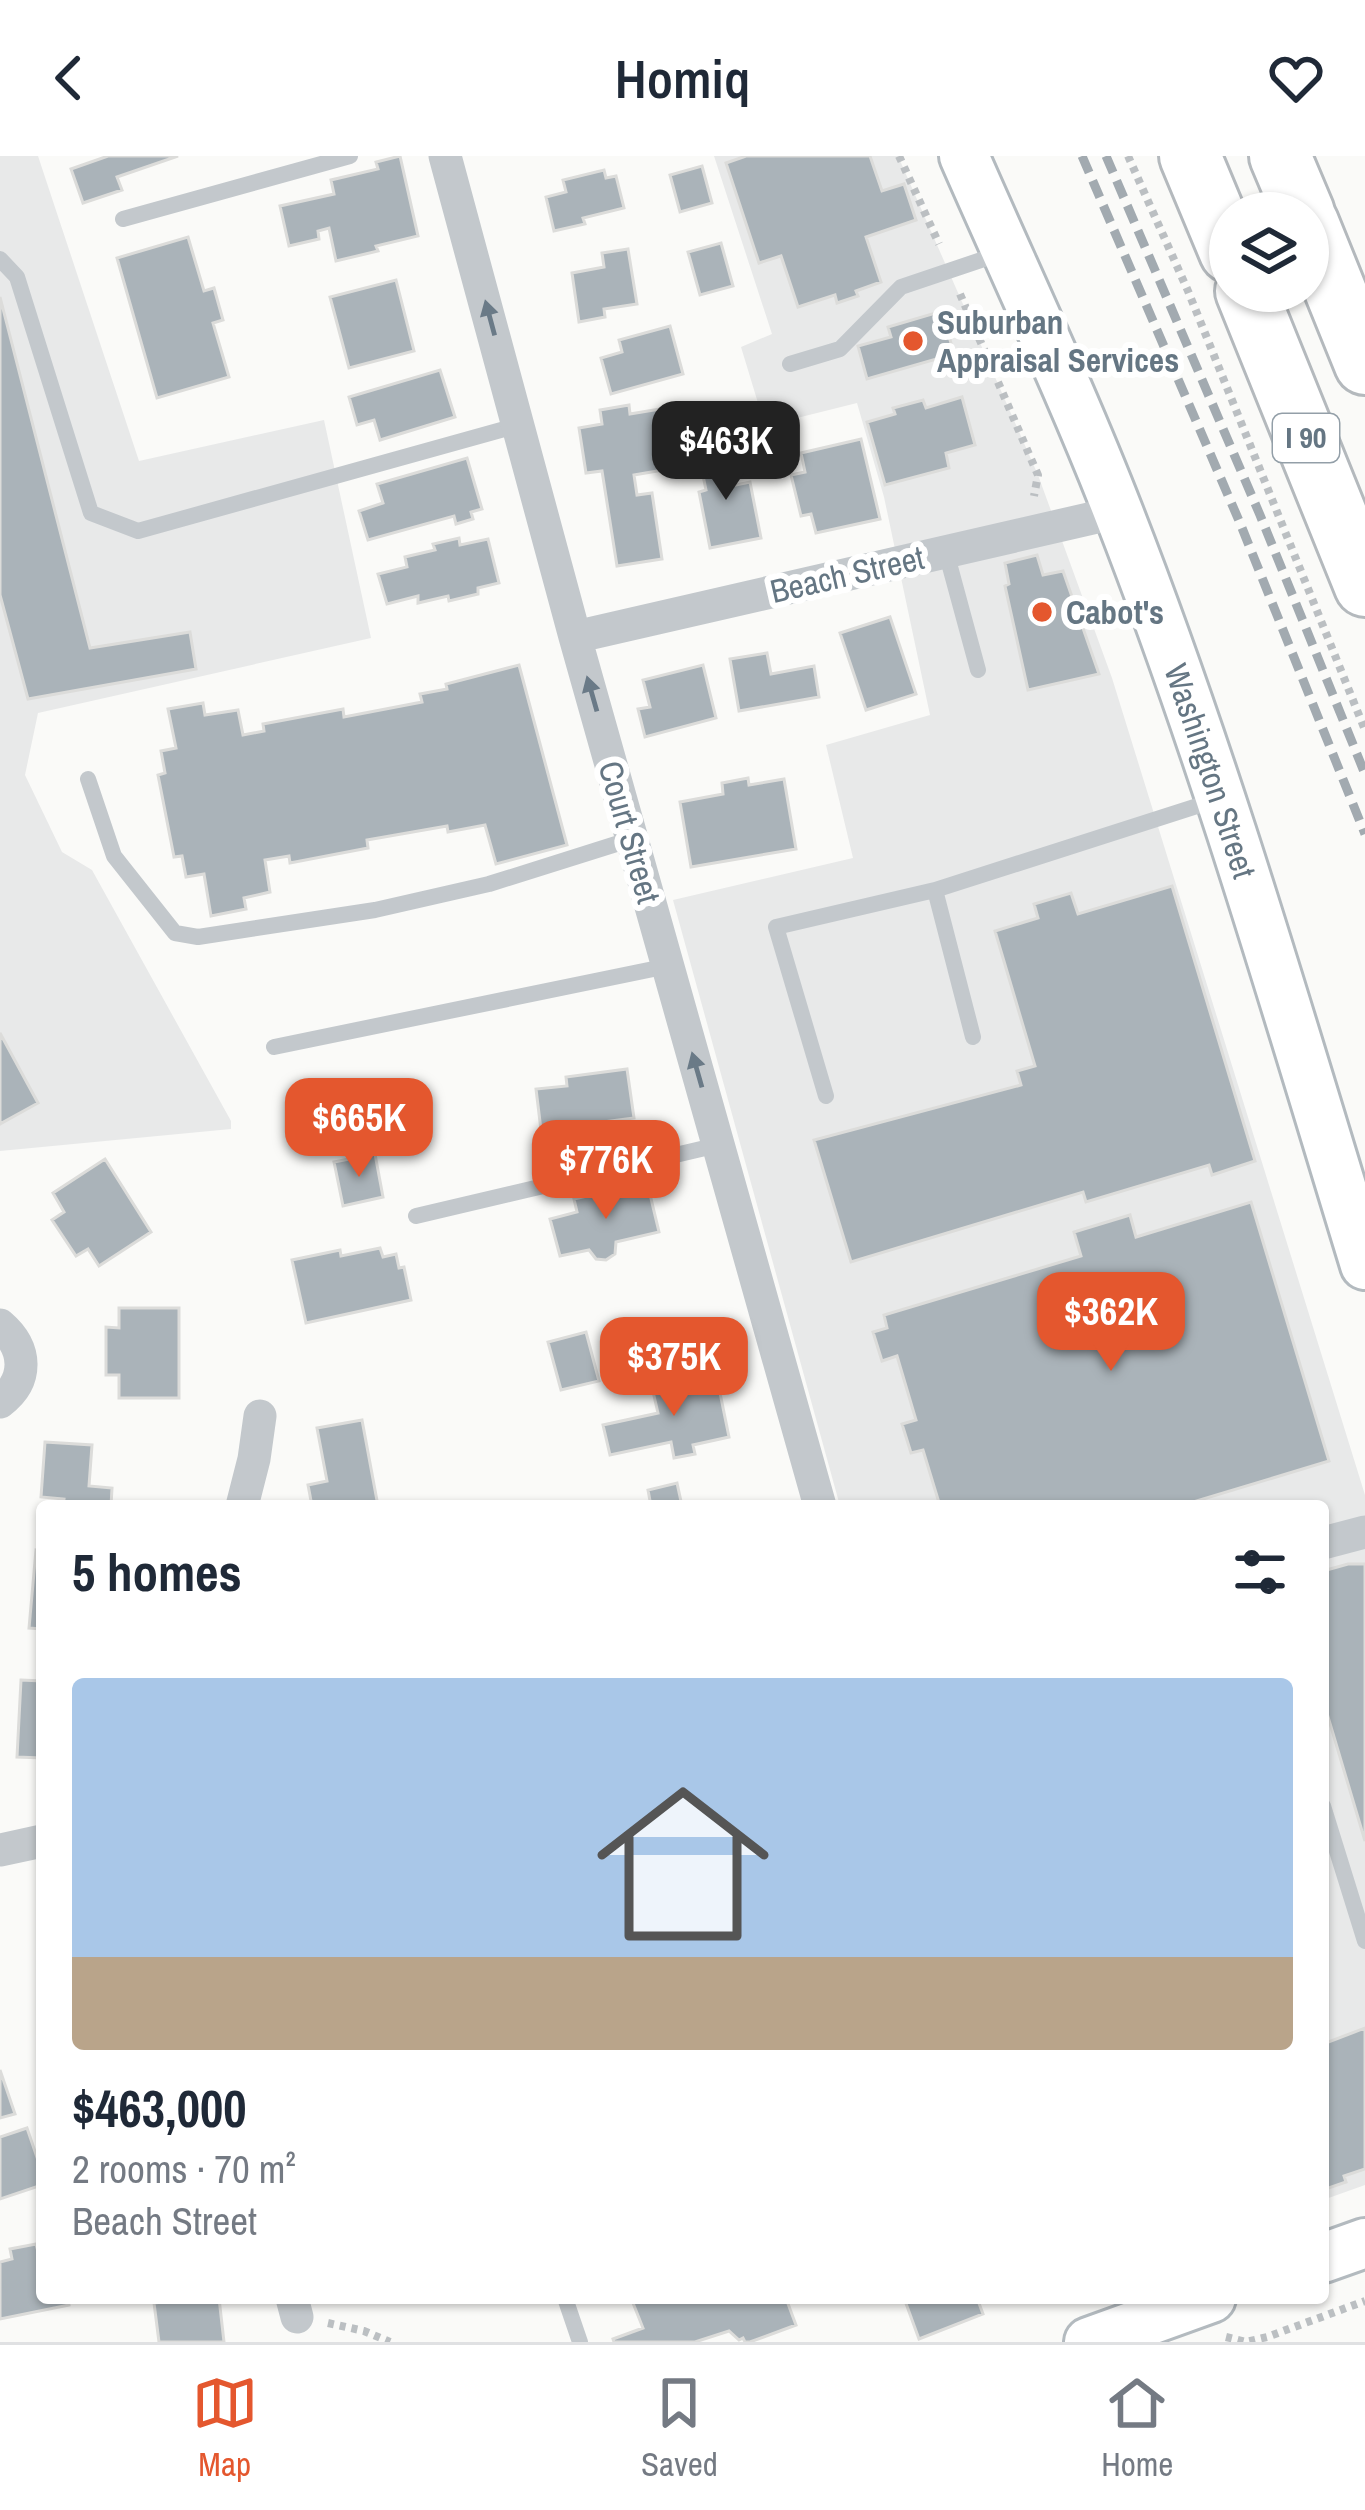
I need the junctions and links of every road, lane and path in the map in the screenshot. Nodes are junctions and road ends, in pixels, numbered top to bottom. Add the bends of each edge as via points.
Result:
1 (350, 156) edge
2 (445, 156) edge
3 (899, 156) edge
4 (964, 156) edge
5 (1129, 156) edge
6 (1190, 156) edge
7 (1280, 156) edge
8 (1295, 192) edge
9 (1209, 202) edge
10 (123, 218) dead end
11 (939, 244) dead end
12 (1006, 251) junction
13 (0, 259) edge
14 (1329, 275) edge
15 (957, 288) dead end
16 (1254, 312) edge
17 (790, 364) dead end
18 (1365, 364) edge
19 (519, 425) junction
20 (1024, 504) dead end
21 (1118, 512) junction
22 (946, 551) junction
23 (1365, 586) edge
24 (575, 637) junction
25 (978, 670) dead end
26 (1365, 730) edge
27 (88, 779) dead end
28 (1220, 799) junction
29 (632, 839) junction
30 (935, 890) junction
31 (668, 966) junction
32 (973, 1037) dead end
33 (274, 1047) dead end
34 (826, 1096) dead end
35 (718, 1145) junction
36 (416, 1216) dead end
37 (1365, 1265) edge
38 (0, 1324) edge
39 (0, 1402) edge
40 (260, 1415) dead end
41 (243, 1500) edge
42 (818, 1500) edge
43 (1365, 1532) edge
44 (1329, 1541) edge
45 (1329, 1825) edge
46 (36, 1842) edge
47 (0, 1850) edge
48 (1365, 1941) edge
49 (1365, 2243) edge
50 (1329, 2256) edge
51 (1365, 2301) edge
52 (567, 2304) edge
53 (294, 2307) edge
54 (1209, 2319) edge
55 (1152, 2331) edge
56 (390, 2342) edge
57 (580, 2342) edge
58 (1089, 2342) edge

1 - 10 lane
19 -> 2 street, Court Street
3 - 11 path
4 - 12 main road, Washington Street
5 - 26 path
6 - 9 highway
7 - 8 highway
12 - 17 lane via 901,287 840,349
12 - 21 main road, Washington Street
13 - 19 lane via 17,277 91,513 138,531
14 - 18 highway
15 - 20 path via 1038,475
16 - 23 highway, I 90
19 - 24 street, Court Street
21 - 22 street, Beach Street
21 - 28 main road, Washington Street
22 - 24 street, Beach Street
22 - 25 lane
29 -> 24 street, Court Street
27 - 29 lane via 113,856 175,933 198,937 398,905
28 - 30 lane
28 - 37 main road, Washington Street
29 - 31 street, Court Street
30 - 32 lane
30 - 34 lane via 776,927
31 - 33 lane
35 -> 31 street, Court Street
35 - 36 lane
35 - 42 street, Court Street
38 - 39 street via 15,1339 21,1367
40 - 41 street
43 - 44 street
45 - 48 lane
46 - 47 street
49 - 50 main road
51 - 54 path via 1246,2342 1224,2337
52 - 57 lane
53 - 56 path
54 - 55 main road
55 - 58 main road

